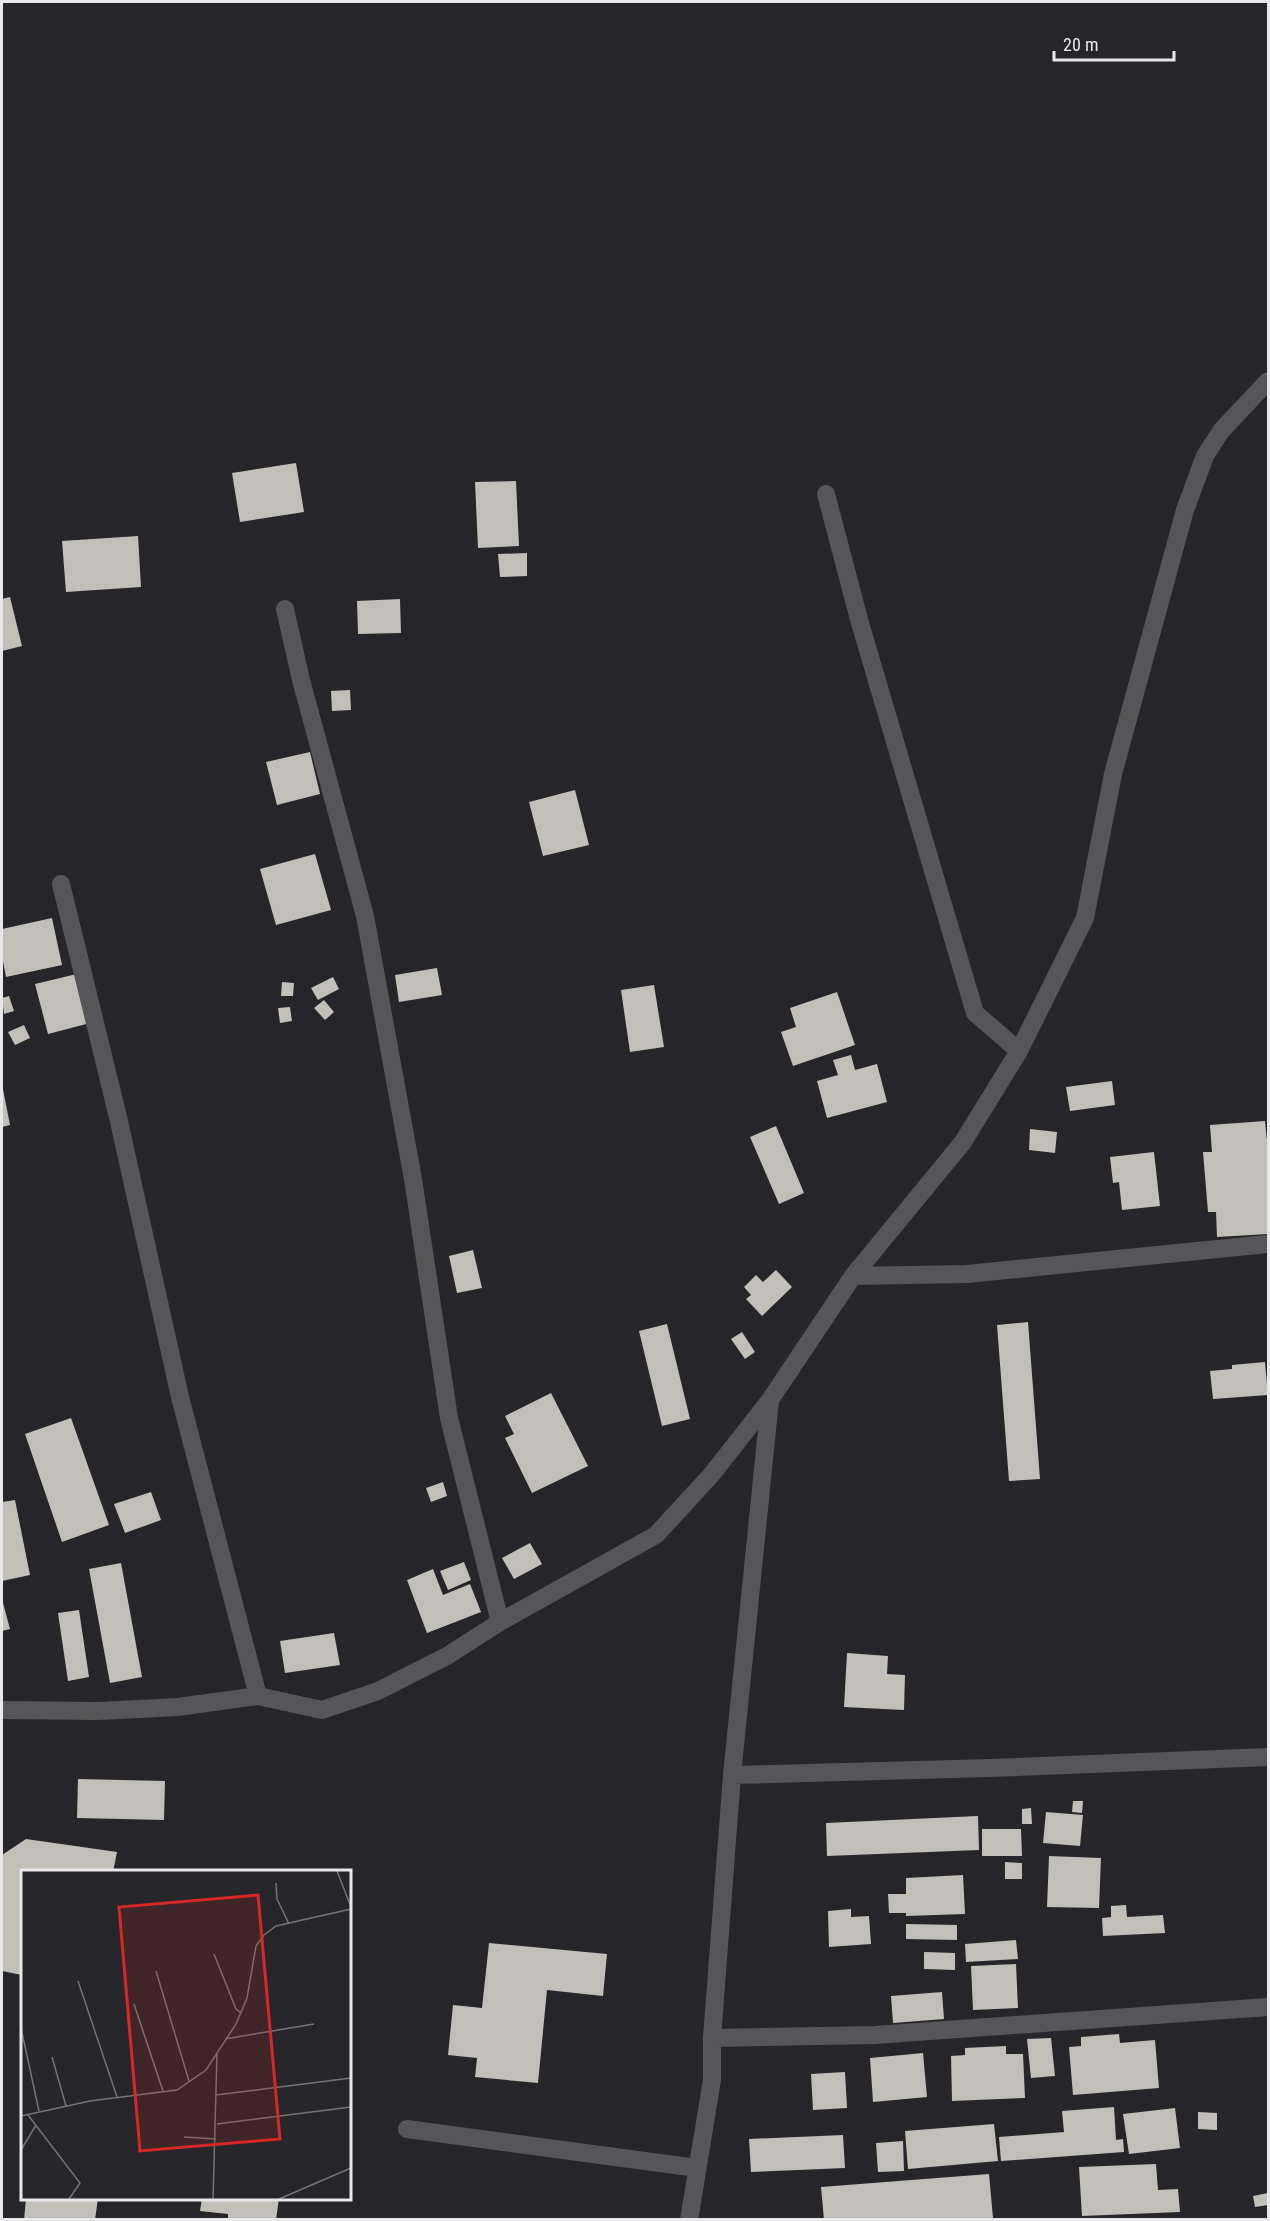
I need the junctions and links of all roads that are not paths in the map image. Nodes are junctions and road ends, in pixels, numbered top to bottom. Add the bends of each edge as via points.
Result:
1 (1269, 381) edge
2 (826, 494) dead end
3 (285, 609) dead end
4 (61, 884) dead end
5 (1019, 1051) junction
6 (1269, 1244) edge
7 (853, 1276) junction
8 (770, 1400) junction
9 (500, 1622) junction
10 (258, 1696) junction
11 (2, 1710) edge
12 (1269, 1757) edge
13 (732, 1775) junction
14 (1269, 2007) edge
15 (712, 2038) junction
16 (407, 2129) dead end
17 (697, 2168) junction
18 (688, 2220) edge

1 - 5 street via 1221,430 1205,456 1185,510 1113,774 1085,918
2 - 5 street via 975,1013
3 - 9 street via 365,916 413,1179 449,1418
4 - 10 street via 180,1397
5 - 7 street via 963,1142
6 - 7 street via 967,1274
7 - 8 street
8 - 9 street via 712,1474 656,1535
8 - 13 street
9 - 10 street via 447,1656 378,1691 322,1710
10 - 11 street via 178,1707
12 - 13 street
13 - 15 street
14 - 15 street via 875,2035
15 - 17 street via 712,2080
16 - 17 street
17 - 18 street

